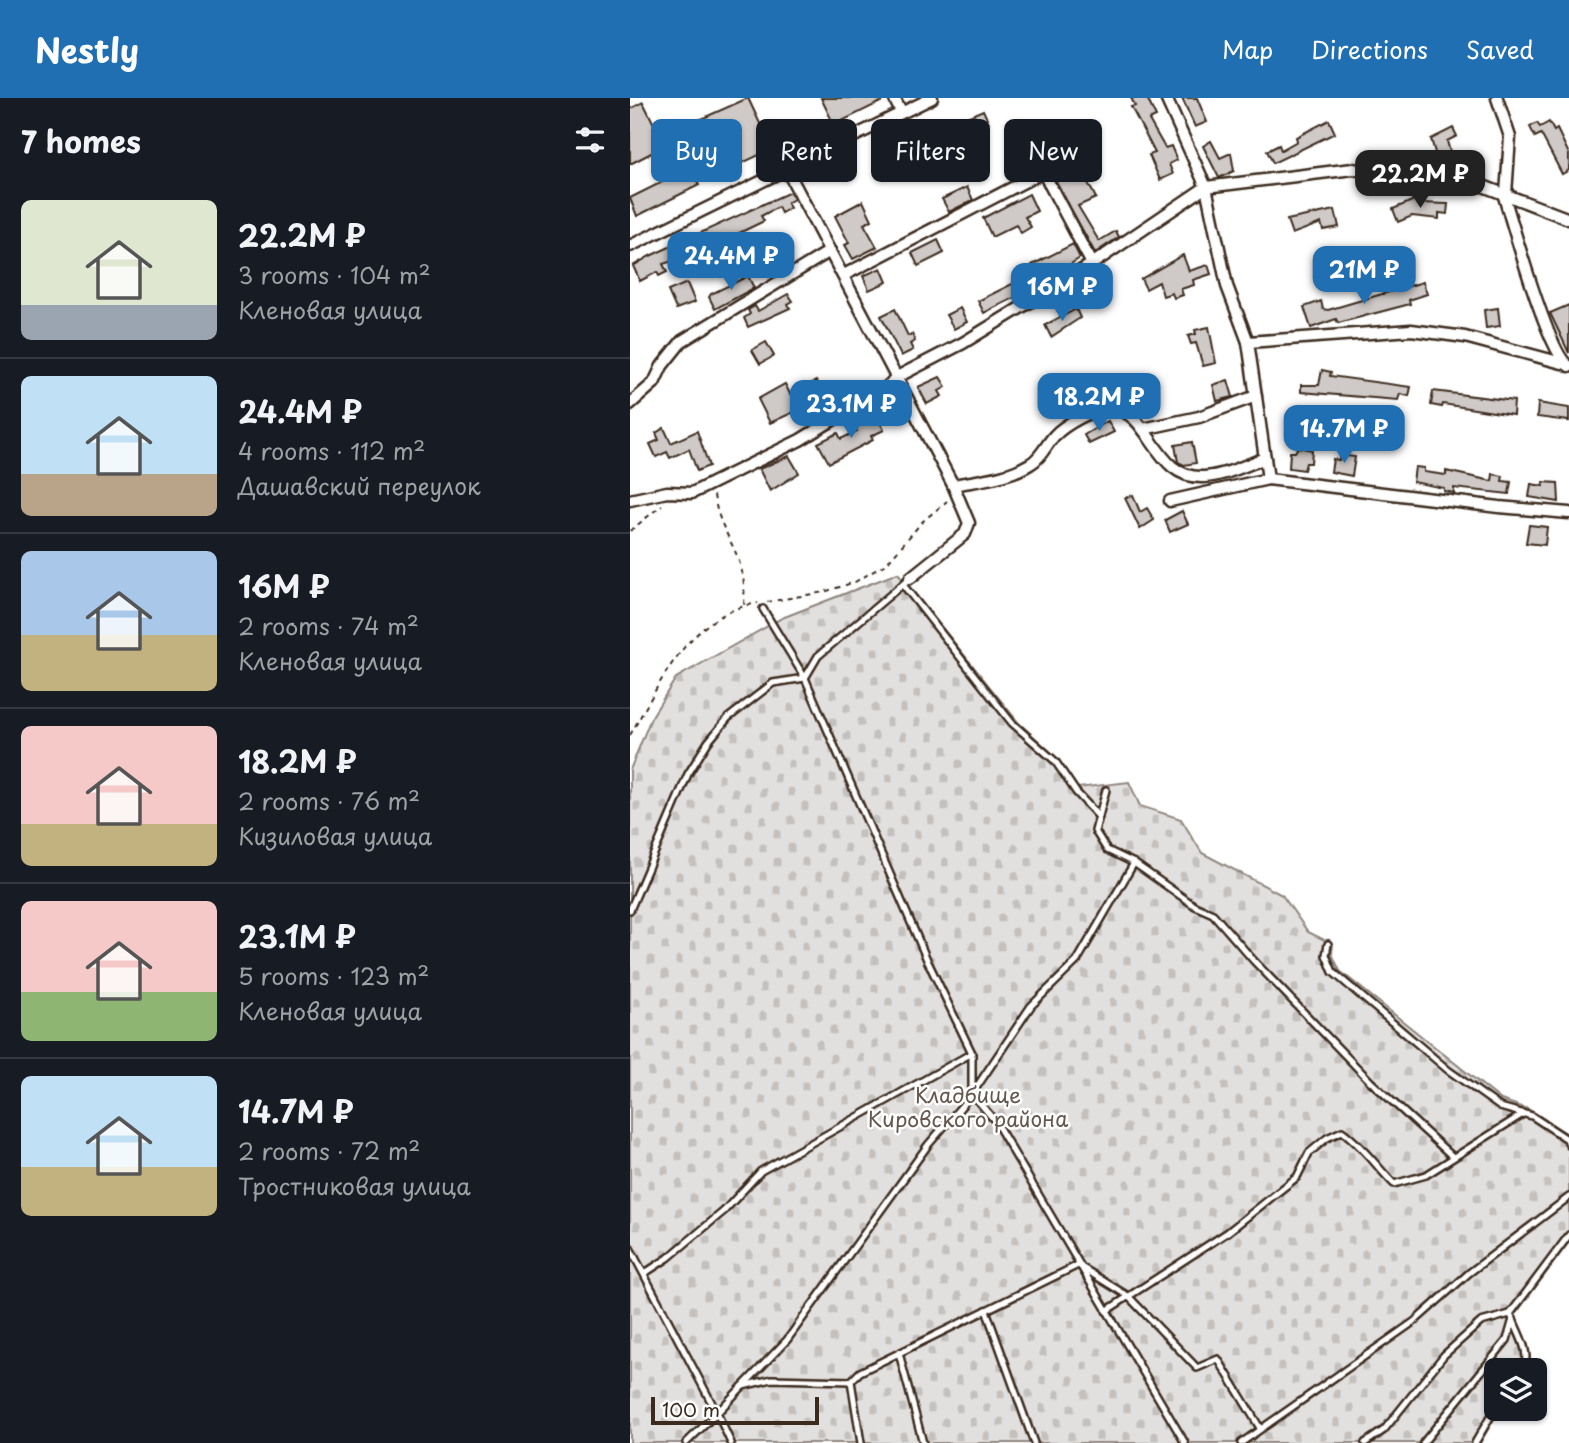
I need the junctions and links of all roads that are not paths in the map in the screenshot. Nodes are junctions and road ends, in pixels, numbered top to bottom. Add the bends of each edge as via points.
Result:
1 (894, 98) edge
2 (932, 98) edge
3 (1166, 98) edge
4 (1497, 98) edge
5 (901, 112) junction
6 (857, 134) edge
7 (762, 182) edge
8 (793, 182) edge
9 (1206, 187) junction
10 (1505, 194) junction
11 (1569, 219) edge
12 (630, 246) edge
13 (830, 251) junction
14 (1092, 264) junction
15 (844, 275) junction
16 (1248, 342) junction
17 (1565, 364) edge
18 (897, 377) junction
19 (1256, 396) junction
20 (630, 404) edge
21 (1143, 429) junction
22 (1265, 458) junction
23 (1268, 479) junction
24 (955, 488) junction
25 (630, 500) edge
26 (1170, 501) dead end
27 (1569, 513) edge
28 (907, 582) junction
29 (762, 609) dead end
30 (805, 678) junction
31 (1106, 790) dead end
32 (1099, 817) junction
33 (1134, 863) junction
34 (630, 910) edge
35 (1328, 944) dead end
36 (972, 1053) junction
37 (972, 1094) junction
38 (1523, 1114) junction
39 (1569, 1145) edge
40 (1453, 1157) junction
41 (1569, 1197) edge
42 (1569, 1236) edge
43 (630, 1248) edge
44 (1078, 1265) junction
45 (645, 1273) junction
46 (1128, 1297) junction
47 (986, 1310) junction
48 (1106, 1311) junction
49 (1511, 1317) junction
50 (899, 1353) junction
51 (1525, 1358) edge
52 (851, 1381) junction
53 (743, 1386) junction
54 (717, 1413) junction
55 (1488, 1421) edge
56 (1260, 1428) junction
57 (686, 1443) edge
58 (731, 1443) edge
59 (861, 1443) edge
60 (923, 1443) edge
61 (1034, 1443) edge
62 (1185, 1443) edge
63 (1241, 1443) edge
64 (1365, 1443) edge
65 (1423, 1443) edge
66 (1475, 1443) edge

1 - 5 street
2 - 5 street
3 - 9 street
4 - 10 street via 1510,137
5 - 6 street
7 - 12 street
8 - 13 street
9 - 10 street via 1353,169 1401,179 1446,179
9 - 14 street
9 - 16 street via 1227,286
10 - 11 street
10 - 17 street via 1547,329
13 - 15 street
13 - 20 street via 682,341 654,383
14 - 15 street via 1043,172
14 - 18 street via 963,343
15 - 18 street
16 - 17 street via 1410,330 1465,337
16 - 19 street
18 - 24 street
18 - 25 street via 800,440 692,493 667,492
19 - 21 street via 1199,417
19 - 22 street
21 - 22 street via 1165,463 1195,477
21 - 24 street via 1114,408 1103,408 1055,434 1034,462 1020,470
22 - 23 street
23 - 26 street
23 - 27 street
24 - 28 street via 969,523 965,534
28 - 30 lane via 818,656
28 - 32 lane via 1012,723 1055,761
29 - 30 lane
30 - 34 lane via 774,683 728,718 708,741 688,774
30 - 36 lane
31 - 32 lane
32 - 33 lane via 1095,831 1107,850
33 - 37 lane via 1077,961 1031,1006
33 - 40 lane via 1213,914 1371,1082
35 - 38 lane via 1326,956 1333,972 1448,1070 1500,1107
36 - 37 lane
36 - 45 lane via 761,1171 724,1211
37 - 44 lane via 995,1121
37 - 53 lane via 928,1145 787,1340
38 - 39 lane via 1567,1139
38 - 40 lane
40 - 46 lane via 1419,1178 1394,1184 1360,1144 1342,1131 1310,1153 1297,1177 1227,1232
41 - 56 lane via 1469,1273 1415,1321
42 - 49 lane
43 - 45 lane
44 - 46 lane
44 - 47 lane
44 - 48 lane
45 - 54 lane
46 - 48 lane
46 - 56 lane via 1197,1368 1218,1359
47 - 50 lane
47 - 61 lane
48 - 62 lane
49 - 51 lane
49 - 64 lane via 1481,1322 1444,1355 1384,1430
49 - 65 lane via 1507,1340
50 - 52 lane
50 - 60 lane
52 - 53 lane via 772,1380
52 - 59 lane
53 - 54 lane
54 - 57 lane
54 - 58 lane
55 - 66 lane
56 - 63 lane

